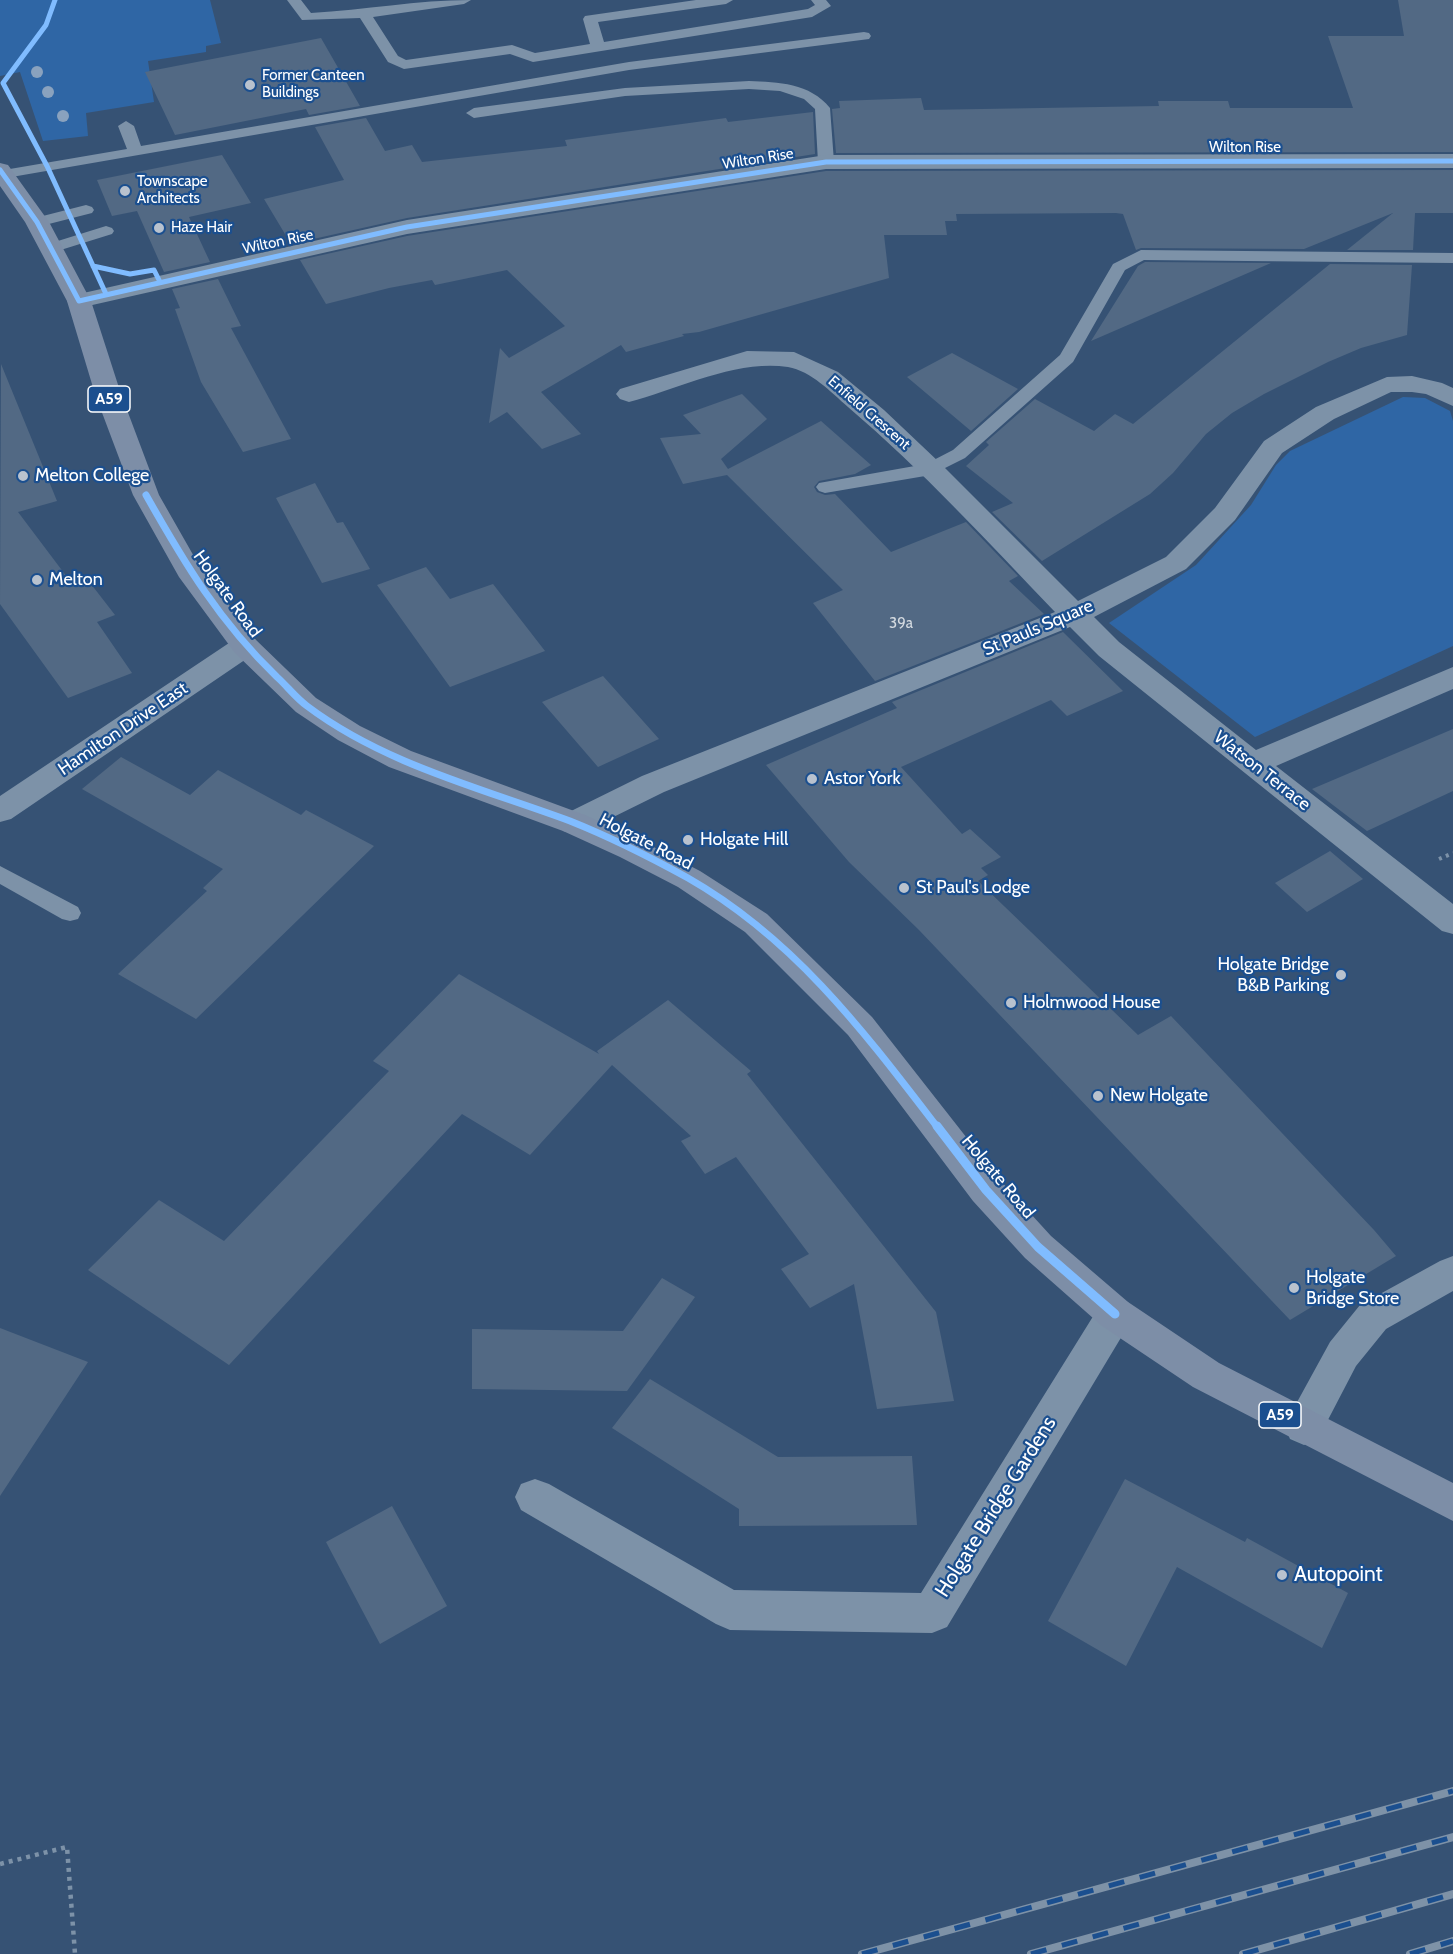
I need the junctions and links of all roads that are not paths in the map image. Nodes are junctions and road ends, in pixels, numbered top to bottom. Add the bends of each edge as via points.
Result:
1 (294, 0) edge
2 (464, 0) edge
3 (726, 0) edge
4 (818, 0) edge
5 (364, 14) junction
6 (864, 36) dead end
7 (598, 47) junction
8 (474, 113) dead end
9 (126, 126) dead end
10 (135, 151) junction
11 (1453, 161) edge
12 (826, 162) junction
13 (2, 172) edge
14 (86, 210) dead end
15 (38, 222) junction
16 (106, 231) dead end
17 (51, 248) junction
18 (1453, 258) edge
19 (78, 301) junction
20 (629, 394) dead end
21 (1453, 398) edge
22 (932, 469) junction
23 (825, 487) dead end
24 (1076, 614) junction
25 (245, 646) junction
26 (1453, 677) edge
27 (1252, 764) junction
28 (0, 811) edge
29 (574, 823) junction
30 (0, 874) edge
31 (70, 913) dead end
32 (1453, 922) edge
33 (1453, 1272) edge
34 (1115, 1314) junction
35 (1304, 1427) junction
36 (535, 1497) dead end
37 (1453, 1503) edge

1 - 5 lane via 307,17
2 - 5 lane
3 - 7 lane via 590,19
4 - 7 lane via 824,6 812,13
5 - 7 lane via 393,59 404,65 513,49 533,58
6 - 10 lane via 629,66
8 - 12 lane via 626,92 749,85 782,87 809,96 822,108
9 - 10 lane
10 - 13 lane
11 - 12 street, Wilton Rise
12 - 19 street, Wilton Rise via 407,227
13 - 15 main road, Holgate Road / A59
14 - 15 lane
15 - 17 main road, Holgate Road / A59
16 - 17 lane
17 - 19 main road, Holgate Road / A59
18 - 22 lane via 1142,255 1119,267 1067,358 959,454
19 - 25 main road, Holgate Road / A59 via 146,495 189,570
20 - 22 street, Enfield Crescent via 747,359 794,360 829,377
21 - 24 street, St Pauls Square via 1433,388 1388,385 1325,413 1273,447 1224,514 1176,563
22 - 23 lane, Enfield Crescent
22 - 24 street, Enfield Crescent
24 - 27 street, Watson Terrace via 1109,649
24 - 29 street, St Pauls Square via 653,784
25 - 28 street, Hamilton Drive East
25 - 29 main road, Holgate Road / A59 via 306,705 349,733 400,759
26 - 27 street
27 - 32 street, Watson Terrace
29 - 34 main road, Holgate Road / A59 via 689,879 756,923 860,1026 986,1190 1030,1239
30 - 31 lane
33 - 35 street via 1373,1317 1343,1354
34 - 35 main road, Holgate Road / A59 via 1206,1375
34 - 36 street, Holgate Bridge Gardens via 932,1613 730,1610
35 - 37 main road, Holgate Road / A59

